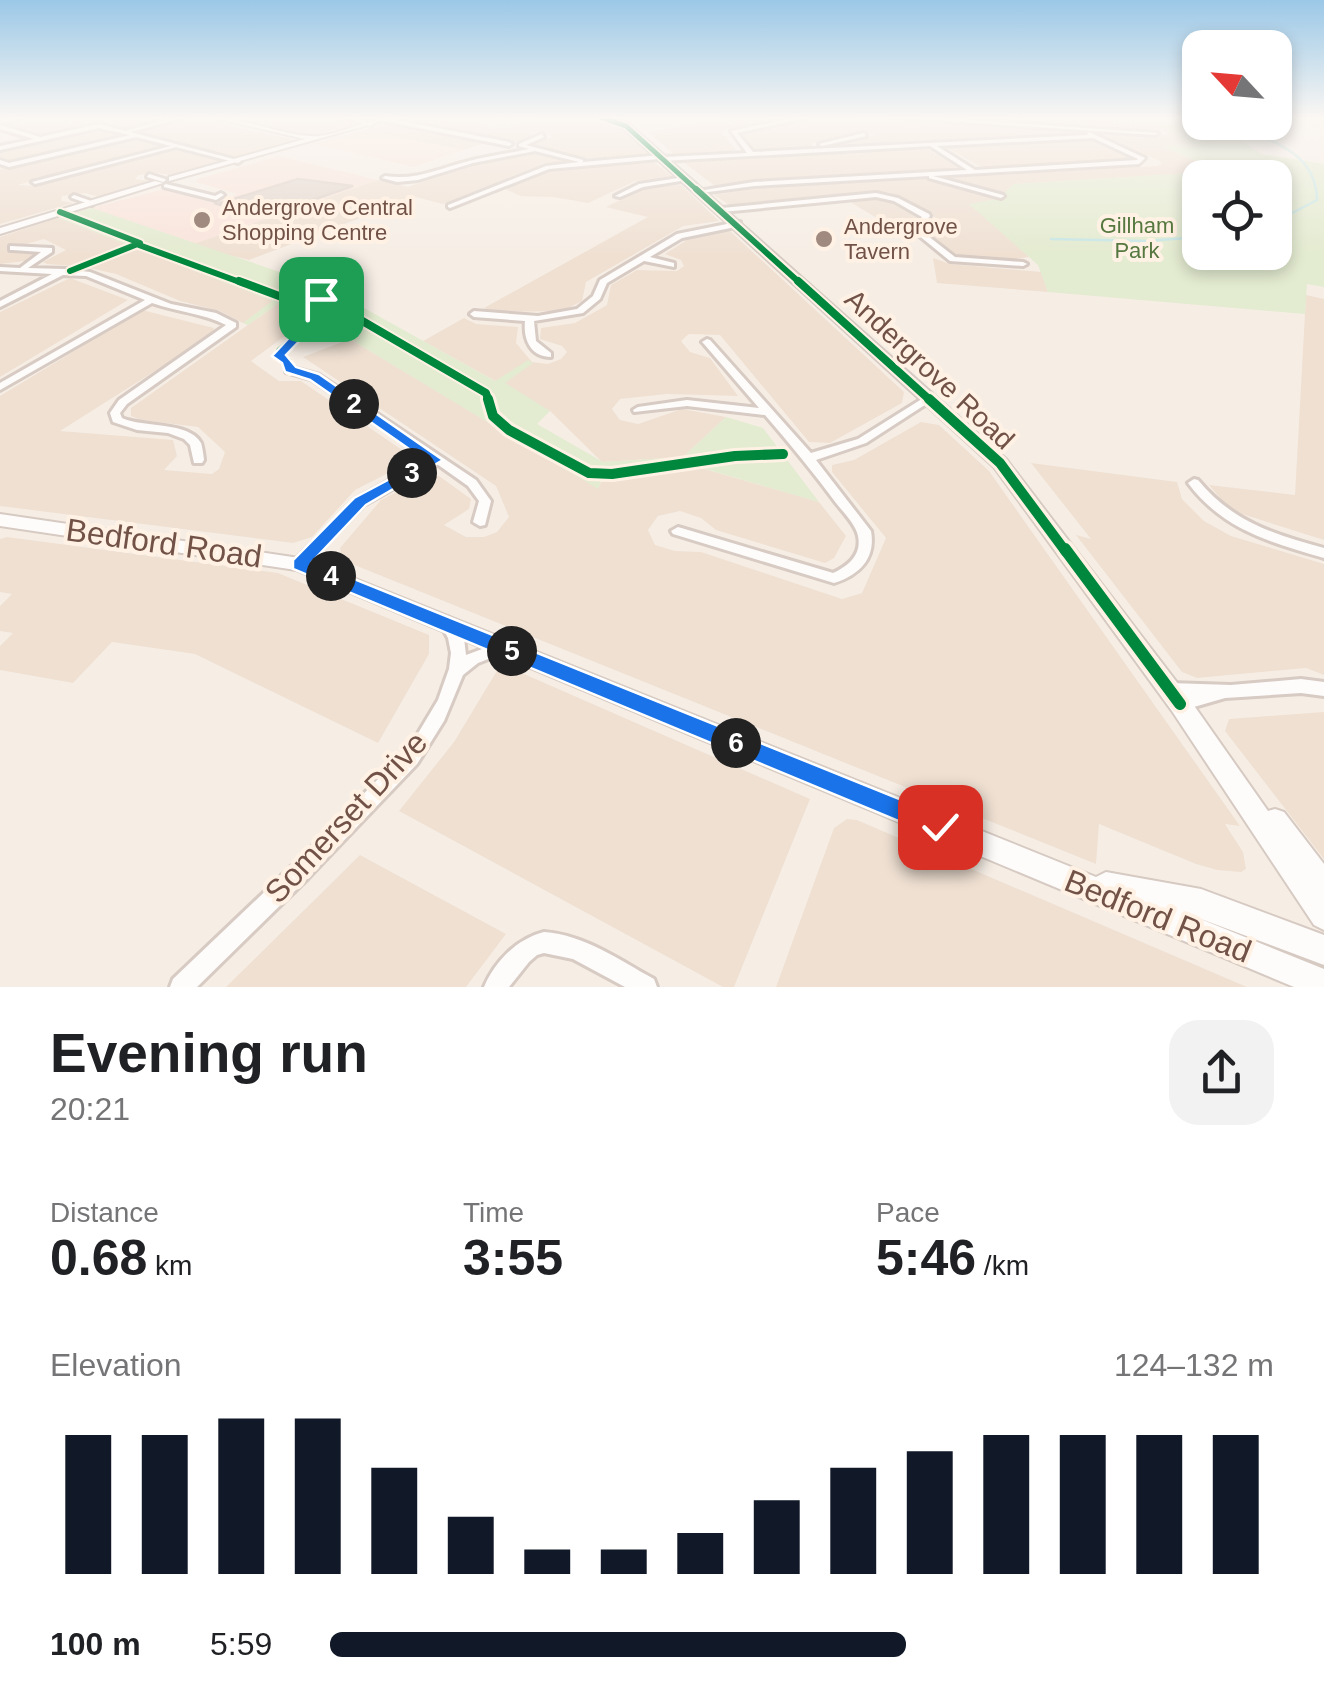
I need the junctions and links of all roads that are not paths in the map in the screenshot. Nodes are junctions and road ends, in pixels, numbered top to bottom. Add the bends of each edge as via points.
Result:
1 (109, 163) edge
2 (231, 163) edge
3 (467, 163) edge
4 (583, 163) edge
5 (664, 163) edge
6 (960, 163) edge
7 (1099, 163) edge
8 (974, 172) junction
9 (928, 174) junction
10 (385, 178) dead end
11 (686, 179) junction
12 (34, 182) dead end
13 (167, 182) junction
14 (485, 192) junction
15 (701, 192) junction
16 (618, 196) dead end
17 (1001, 196) dead end
18 (74, 197) dead end
19 (506, 197) dead end
20 (92, 203) junction
21 (450, 206) dead end
22 (722, 210) junction
23 (737, 224) junction
24 (1, 230) edge
25 (44, 240) dead end
26 (13, 248) dead end
27 (33, 248) junction
28 (642, 258) junction
29 (1023, 264) dead end
30 (671, 265) dead end
31 (0, 268) edge
32 (22, 269) junction
33 (66, 270) junction
34 (152, 299) junction
35 (0, 304) edge
36 (474, 314) dead end
37 (530, 319) junction
38 (708, 342) dead end
39 (548, 355) dead end
40 (290, 370) dead end
41 (0, 387) edge
42 (929, 398) junction
43 (638, 410) dead end
44 (767, 412) junction
45 (809, 458) junction
46 (198, 460) dead end
47 (436, 460) junction
48 (1194, 483) dead end
49 (0, 520) edge
50 (480, 522) dead end
51 (678, 530) dead end
52 (1324, 553) edge
53 (299, 564) junction
54 (448, 624) junction
55 (504, 648) junction
56 (456, 672) junction
57 (1324, 689) edge
58 (1175, 697) junction
59 (1047, 871) junction
60 (1324, 884) edge
61 (1324, 914) edge
62 (1324, 950) edge
63 (1324, 984) edge
64 (181, 987) edge
65 (495, 987) edge
66 (646, 987) edge

1 - 12 street
2 - 13 street
3 - 10 street via 414,182
4 - 14 street via 548,167
5 - 11 street, Andergrove Road
6 - 8 street
7 - 8 street
8 - 9 street
9 - 15 street
9 - 17 street
11 - 15 street, Andergrove Road
11 - 16 street via 642,184
13 - 13 street via 219,196
13 - 20 street
14 - 19 street
14 - 21 street
15 - 22 street, Andergrove Road
18 - 20 street
20 - 24 street
22 - 23 street, Andergrove Road
22 - 29 street via 890,196 926,216 915,229 952,259
23 - 28 street via 694,230
23 - 42 street, Andergrove Road
25 - 27 street
26 - 27 street
27 - 32 street via 50,250
28 - 30 street
28 - 37 street via 603,282 580,311
31 - 32 street
32 - 33 street
33 - 34 street
33 - 35 street
34 - 41 street
34 - 46 street via 233,325 127,399 115,415 126,426 186,435 196,444
36 - 37 street
37 - 39 street via 530,344
38 - 44 street
40 - 47 street via 315,377
42 - 45 street via 862,441
42 - 58 street, Andergrove Road via 1018,484
43 - 44 street via 687,402
44 - 45 street
45 - 51 street via 864,530 868,542 849,573 814,575
47 - 50 street via 481,494
47 - 53 street via 360,502
48 - 52 street via 1216,510 1254,532
49 - 53 street, Bedford Road
53 - 54 street, Bedford Road
54 - 55 street, Bedford Road
54 - 56 street via 459,638
55 - 56 street via 486,650
55 - 59 street, Bedford Road
56 - 64 street, Somerset Drive via 421,746
57 - 58 street
58 - 60 street, Andergrove Road
58 - 61 street, Andergrove Road
59 - 62 street, Bedford Road via 1202,903
59 - 63 street, Bedford Road
65 - 66 street via 532,946 549,942 570,946

